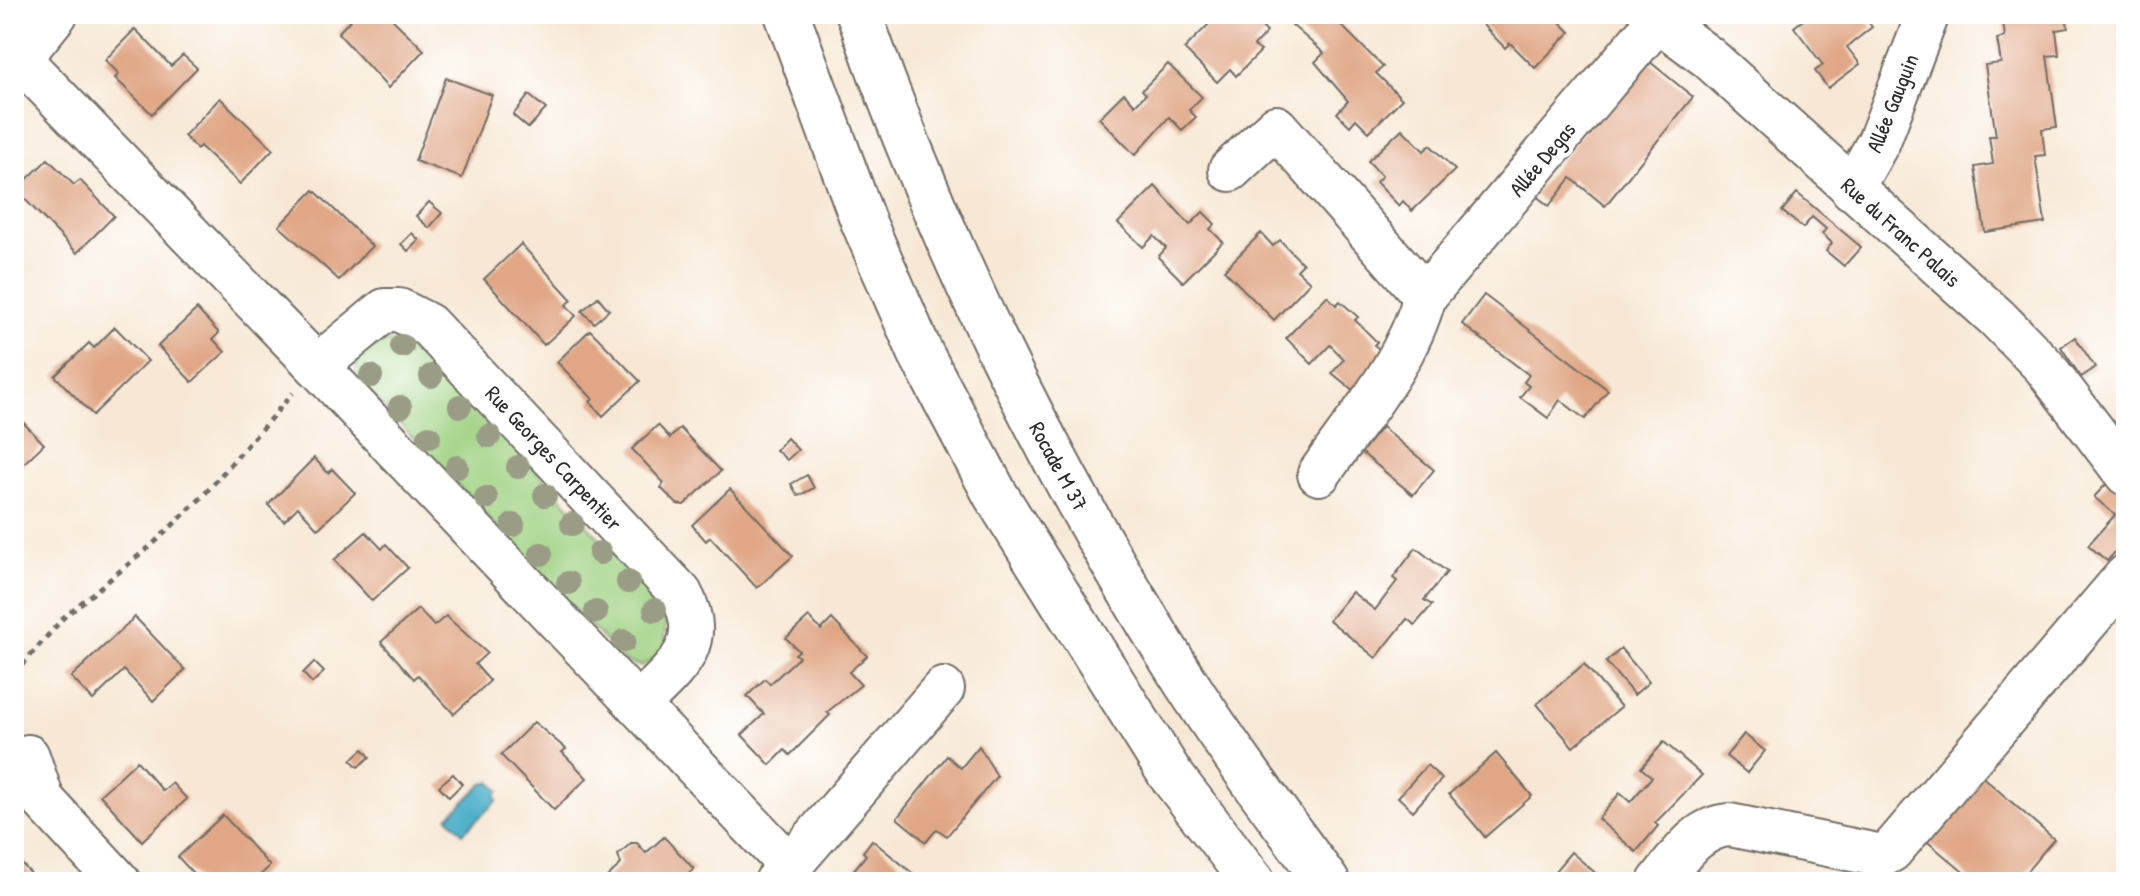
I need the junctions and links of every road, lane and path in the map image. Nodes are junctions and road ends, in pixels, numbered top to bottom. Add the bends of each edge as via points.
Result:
1 (56, 14) edge
2 (787, 14) edge
3 (859, 14) edge
4 (1928, 14) edge
5 (1654, 17) edge
6 (16, 60) edge
7 (1230, 170) dead end
8 (1852, 189) junction
9 (1425, 296) junction
10 (317, 366) junction
11 (1319, 474) dead end
12 (2126, 474) edge
13 (2126, 576) edge
14 (14, 674) edge
15 (943, 689) dead end
16 (639, 704) junction
17 (28, 756) dead end
18 (783, 874) edge
19 (119, 882) edge
20 (1253, 882) edge
21 (1327, 882) edge
22 (1659, 882) edge

1 - 6 street
2 - 20 highway via 863,221 920,352 995,494 1170,774
3 - 21 highway, Rocade M 37 via 937,216 997,351 1063,475 1180,674
4 - 8 street, Allée Gauguin via 1879,141
5 - 8 street, Rue du Franc Palais via 1709,58
5 - 9 street, Allée Degas
6 - 10 street
7 - 9 street via 1276,127
8 - 12 street, Rue du Franc Palais via 2017,337
9 - 11 street, Allée Degas via 1394,368
10 - 14 path via 202,497 64,617
10 - 16 street
10 - 16 street, Rue Georges Carpentier via 385,310 399,310 428,325 681,594 690,610 690,644 680,663
13 - 22 street via 1891,851 1882,856 1730,825 1712,826
15 - 18 street
16 - 18 street
17 - 19 street via 43,800

